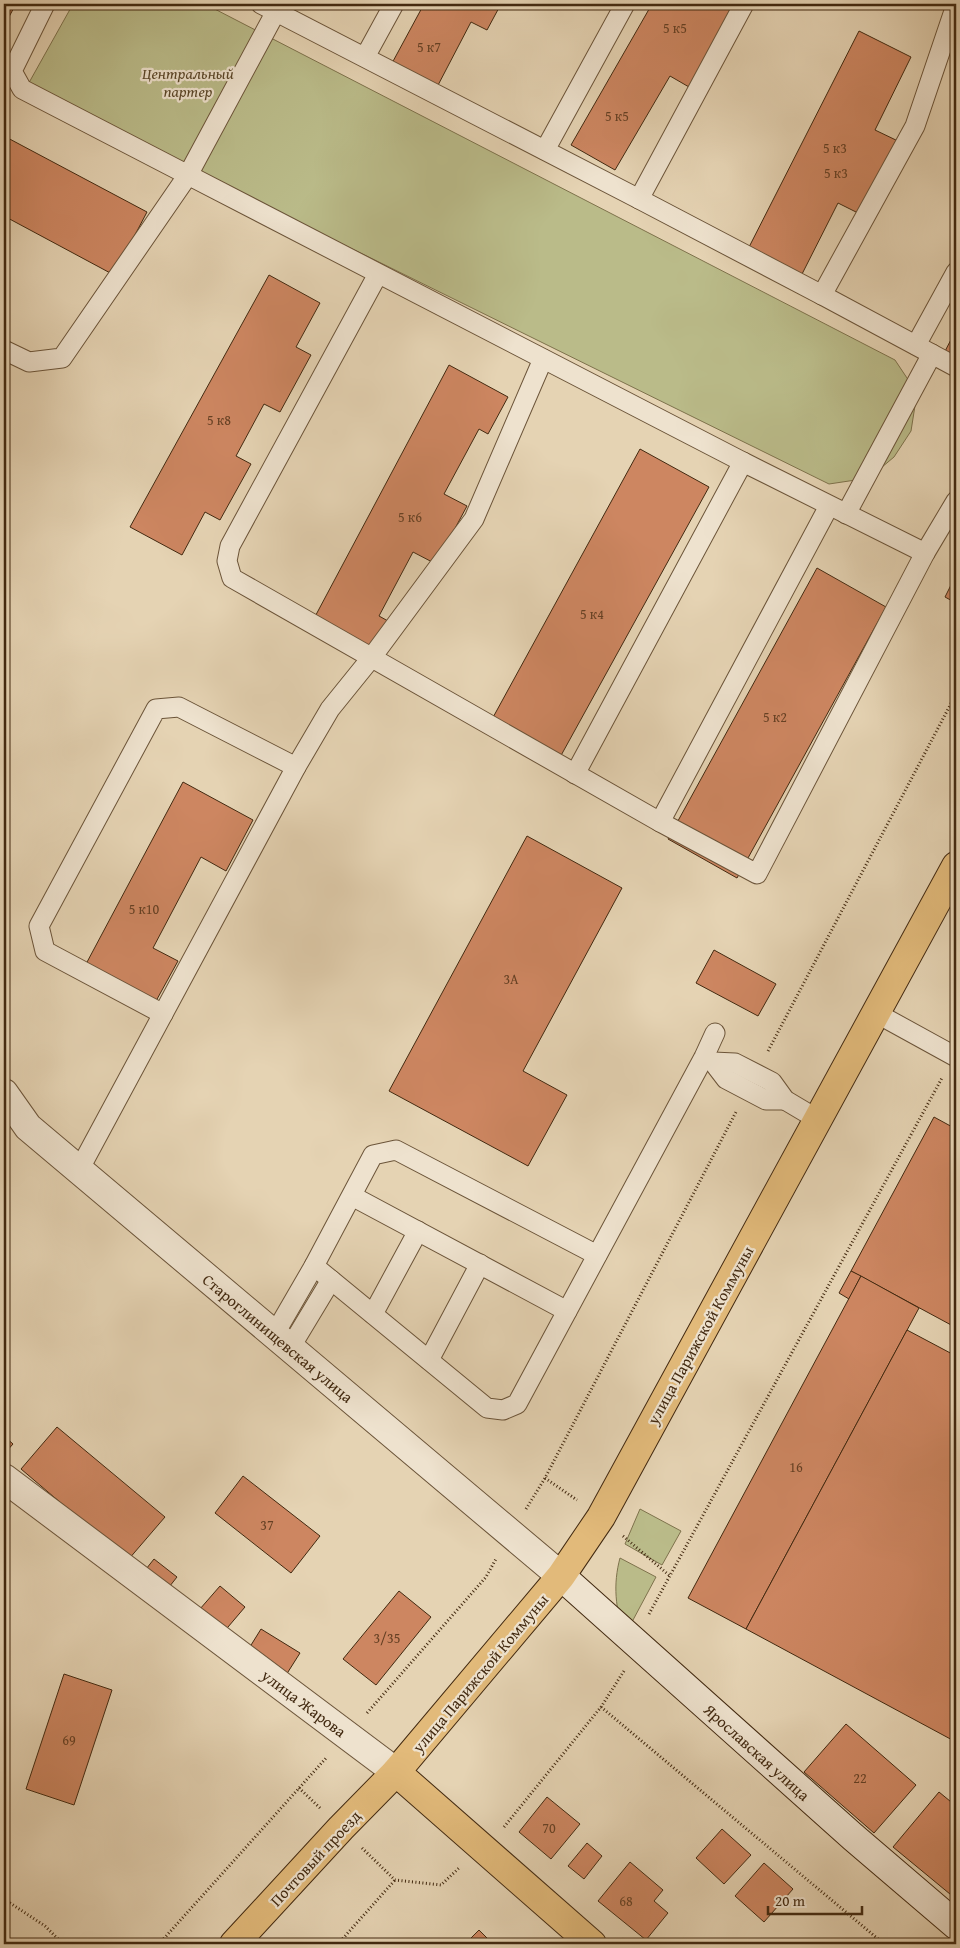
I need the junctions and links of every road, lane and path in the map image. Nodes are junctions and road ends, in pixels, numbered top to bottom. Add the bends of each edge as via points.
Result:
1 (45, 4) edge
2 (394, 4) edge
3 (625, 4) edge
4 (744, 4) edge
5 (956, 5) edge
6 (272, 6) edge
7 (365, 57) junction
8 (545, 150) junction
9 (188, 175) junction
10 (639, 199) junction
11 (956, 272) edge
12 (378, 274) junction
13 (822, 295) junction
14 (4, 350) edge
15 (924, 350) junction
16 (543, 359) junction
17 (956, 367) edge
18 (743, 462) junction
19 (956, 501) edge
20 (837, 510) junction
21 (925, 553) junction
22 (372, 657) junction
23 (956, 694) edge
24 (296, 768) junction
25 (575, 774) junction
26 (660, 822) junction
27 (956, 866) edge
28 (876, 1012) junction
29 (163, 1014) junction
30 (715, 1033) dead end
31 (955, 1056) edge
32 (708, 1060) junction
33 (755, 1073) junction
34 (746, 1090) junction
35 (4, 1093) edge
36 (785, 1100) junction
37 (817, 1119) junction
38 (79, 1170) junction
39 (352, 1196) junction
40 (418, 1231) junction
41 (597, 1255) junction
42 (480, 1264) junction
43 (314, 1266) junction
44 (331, 1280) junction
45 (567, 1310) junction
46 (372, 1314) junction
47 (282, 1341) junction
48 (429, 1360) junction
49 (4, 1478) edge
50 (511, 1535) junction
51 (561, 1576) junction
52 (639, 1646) junction
53 (601, 1707) junction
54 (347, 1735) junction
55 (396, 1772) junction
56 (501, 1831) dead end
57 (441, 1884) dead end
58 (4, 1899) edge
59 (956, 1925) edge
60 (63, 1944) edge
61 (159, 1944) edge
62 (234, 1944) edge
63 (338, 1944) edge
64 (592, 1944) edge
65 (884, 1944) edge

1 - 9 lane via 12,71 22,88
2 - 7 lane
3 - 8 lane
4 - 10 lane
5 - 13 lane via 915,126
6 - 7 lane
6 - 9 lane
7 - 8 lane
8 - 10 lane
9 - 12 lane
9 - 14 lane via 62,358 29,362
10 - 13 lane
11 - 15 lane
12 - 16 lane
12 - 22 lane via 230,546 227,562 232,578
13 - 15 lane
15 - 17 lane
15 - 20 lane
16 - 18 lane
16 - 22 lane via 474,519
18 - 20 lane
18 - 25 lane
19 - 21 lane
20 - 21 lane
20 - 26 lane
21 - 26 lane via 757,874
22 - 24 lane via 330,709
22 - 25 lane
23 - 33 path
24 - 29 lane
24 - 29 lane via 179,707 156,709 39,926 45,951
25 - 26 lane
27 - 28 main road, улица Парижской Коммуны
28 - 31 lane
28 - 37 main road, улица Парижской Коммуны
29 - 38 lane
30 - 32 lane
31 - 52 path via 642,1628
32 - 33 lane via 734,1063
32 - 34 lane via 726,1079
32 - 41 lane
33 - 36 lane via 772,1082
34 - 36 lane via 766,1100
34 - 50 path via 554,1460
35 - 38 street, Староглинищевская улица via 28,1127
36 - 37 lane
37 - 51 main road, улица Парижской Коммуны via 601,1517
38 - 47 street, Староглинищевская улица
39 - 40 lane
39 - 41 lane via 374,1155 396,1150
39 - 43 lane
40 - 42 lane
40 - 46 lane
41 - 45 lane
42 - 45 lane
42 - 48 lane
43 - 44 lane
43 - 47 lane
44 - 46 lane
44 - 47 lane
45 - 48 lane via 517,1404 503,1410 487,1408
46 - 48 lane
47 - 50 street, Староглинищевская улица
49 - 54 street, улица Жарова
50 - 51 street, Староглинищевская улица
50 - 54 path via 486,1577
51 - 52 street, Ярославская улица
51 - 55 main road, улица Парижской Коммуны
52 - 53 path
52 - 59 street, Ярославская улица
53 - 56 path
53 - 65 path
54 - 55 street, улица Жарова
54 - 61 path
55 - 62 main road, Почтовый проезд
55 - 64 main road, улица Жарова
57 - 63 path via 396,1880
58 - 60 path via 45,1926

